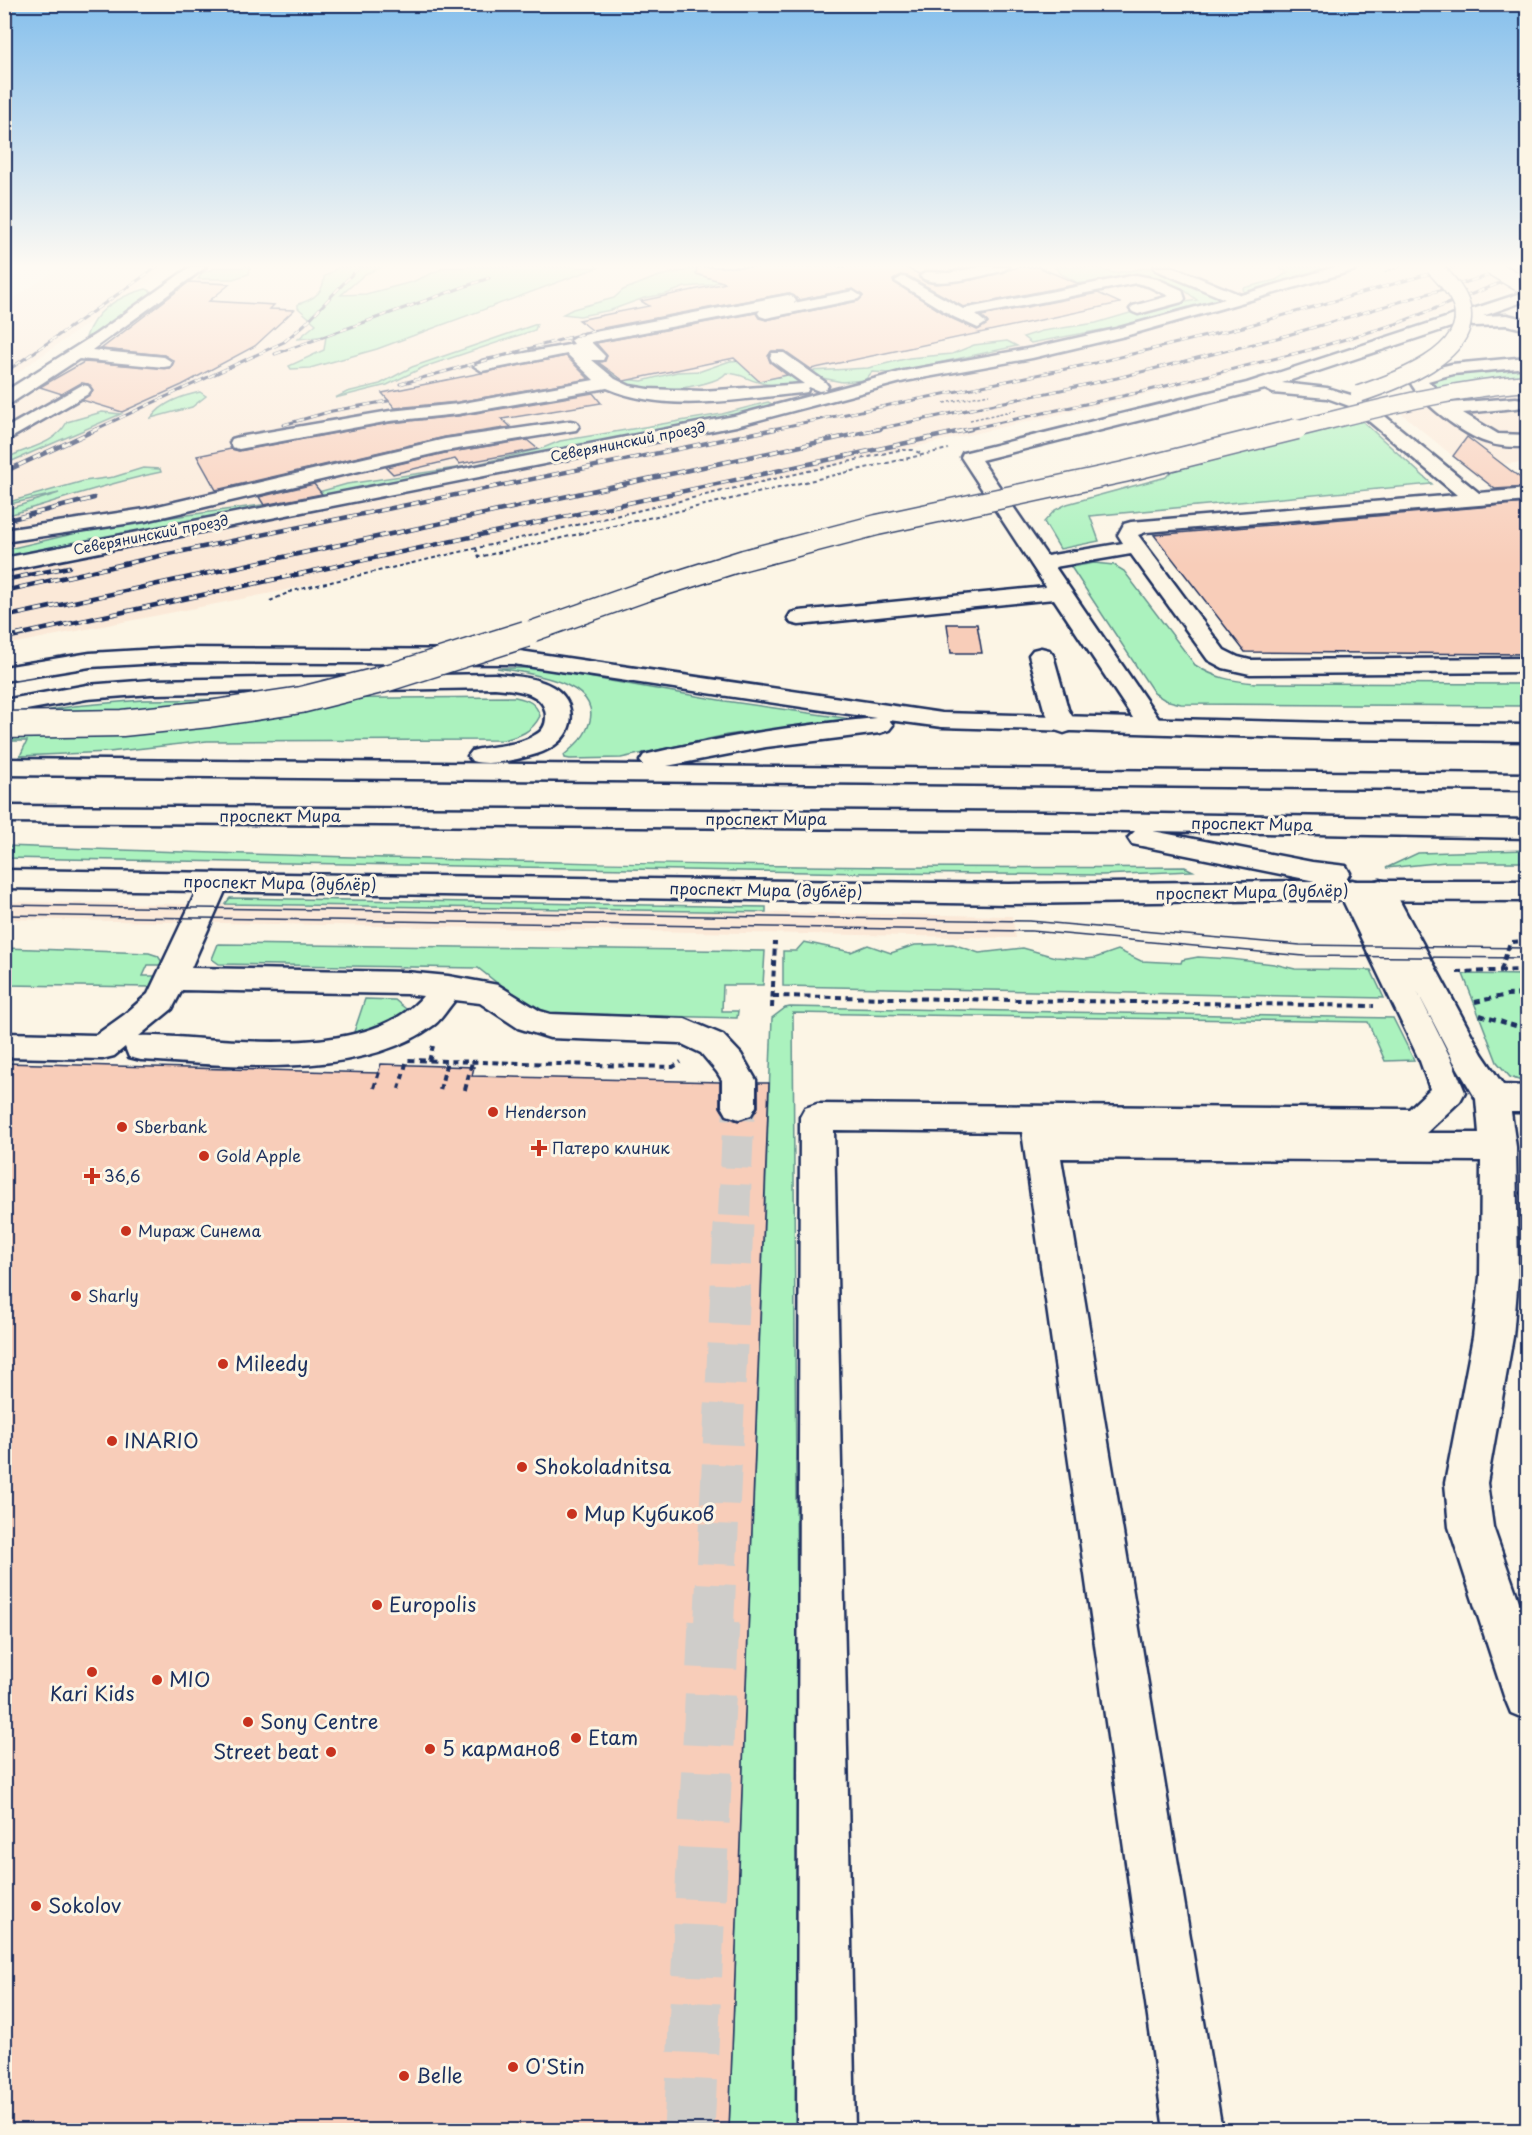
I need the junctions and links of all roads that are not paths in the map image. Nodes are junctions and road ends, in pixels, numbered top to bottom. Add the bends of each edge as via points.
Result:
1 (56, 367) edge
2 (591, 367) edge
3 (792, 367) edge
4 (956, 367) edge
5 (1316, 367) edge
6 (1425, 367) edge
7 (1480, 367) edge
8 (609, 383) junction
9 (1527, 383) edge
10 (1253, 387) junction
11 (82, 390) dead end
12 (827, 390) junction
13 (4, 400) edge
14 (1516, 403) dead end
15 (1300, 409) dead end
16 (1446, 409) junction
17 (570, 426) dead end
18 (4, 437) edge
19 (1527, 441) edge
20 (239, 443) dead end
21 (1136, 451) dead end
22 (244, 491) junction
23 (1527, 495) edge
24 (1474, 499) junction
25 (981, 501) junction
26 (257, 514) junction
27 (4, 536) edge
28 (1136, 547) junction
29 (1042, 563) junction
30 (4, 565) edge
31 (1061, 592) junction
32 (799, 618) dead end
33 (1041, 655) dead end
34 (1527, 666) edge
35 (4, 674) edge
36 (4, 707) edge
37 (942, 720) junction
38 (4, 725) edge
39 (1064, 725) junction
40 (1150, 725) junction
41 (1527, 733) edge
42 (4, 767) edge
43 (327, 769) junction
44 (606, 773) junction
45 (1527, 782) edge
46 (4, 814) edge
47 (1043, 821) junction
48 (1527, 829) edge
49 (4, 879) edge
50 (1416, 879) junction
51 (1527, 879) edge
52 (215, 882) junction
53 (1366, 890) junction
54 (1527, 891) edge
55 (1103, 894) junction
56 (170, 979) junction
57 (448, 987) junction
58 (4, 1045) edge
59 (141, 1048) dead end
60 (1510, 1099) edge
61 (739, 1106) tunnel mouth
62 (1039, 1132) junction
63 (1499, 1147) junction
64 (1527, 1696) edge
65 (826, 2130) edge
66 (1193, 2130) edge

1 - 13 main road
2 - 8 main road
3 - 12 main road
4 - 12 main road, Северянинский проезд
5 - 10 main road
6 - 15 main road, bridge via 1354,396
7 - 16 main road via 1422,377 1421,386
8 - 12 main road via 627,392 658,396
8 - 20 main road
9 - 25 main road, bridge via 1419,399 1124,472
10 - 24 main road via 1308,389 1358,403
10 - 29 main road via 969,457
11 - 18 main road
12 - 26 main road, Северянинский проезд via 736,421
14 - 16 main road
16 - 19 main road via 1490,440
17 - 22 main road via 445,445
21 - 25 main road, bridge
22 - 26 main road
22 - 27 main road via 145,515
23 - 24 main road
24 - 28 main road via 1131,528 1128,535
25 - 38 main road, bridge via 744,560 503,642 301,700 122,723
26 - 30 main road, Северянинский проезд
28 - 29 main road
28 - 34 main road via 1216,655 1231,663 1250,667
29 - 31 main road
31 - 32 main road
31 - 40 main road
33 - 39 main road
35 - 37 main road via 90,660 176,655 513,657
36 - 43 main road via 87,692 151,687 495,681 532,687 556,701 560,709 554,733 531,747 481,756
37 - 39 main road
37 - 44 main road via 811,731 716,746
39 - 40 main road
40 - 41 main road
42 - 43 main road
43 - 44 main road
44 - 45 main road
46 - 47 main road, проспект Мира
47 - 48 main road, проспект Мира
47 - 50 main road via 1312,871
49 - 52 main road, проспект Мира (дублёр)
50 - 51 main road
50 - 55 main road
52 - 55 main road, проспект Мира (дублёр)
52 - 56 main road
53 - 54 main road, проспект Мира (дублёр)
53 - 55 main road, проспект Мира (дублёр)
53 - 60 main road via 1441,1007
53 - 62 main road via 1409,1006 1448,1092 1417,1122
56 - 57 main road
56 - 58 main road via 160,1001 102,1047
57 - 59 main road via 440,1003 423,1018 385,1037 348,1049 301,1054
57 - 61 main road via 487,993 529,1020 550,1026 685,1031 712,1044 729,1063 739,1080
60 - 63 main road
62 - 63 main road
62 - 65 main road via 817,1117
62 - 66 main road
63 - 64 main road via 1499,1276 1493,1337 1466,1483 1471,1527

